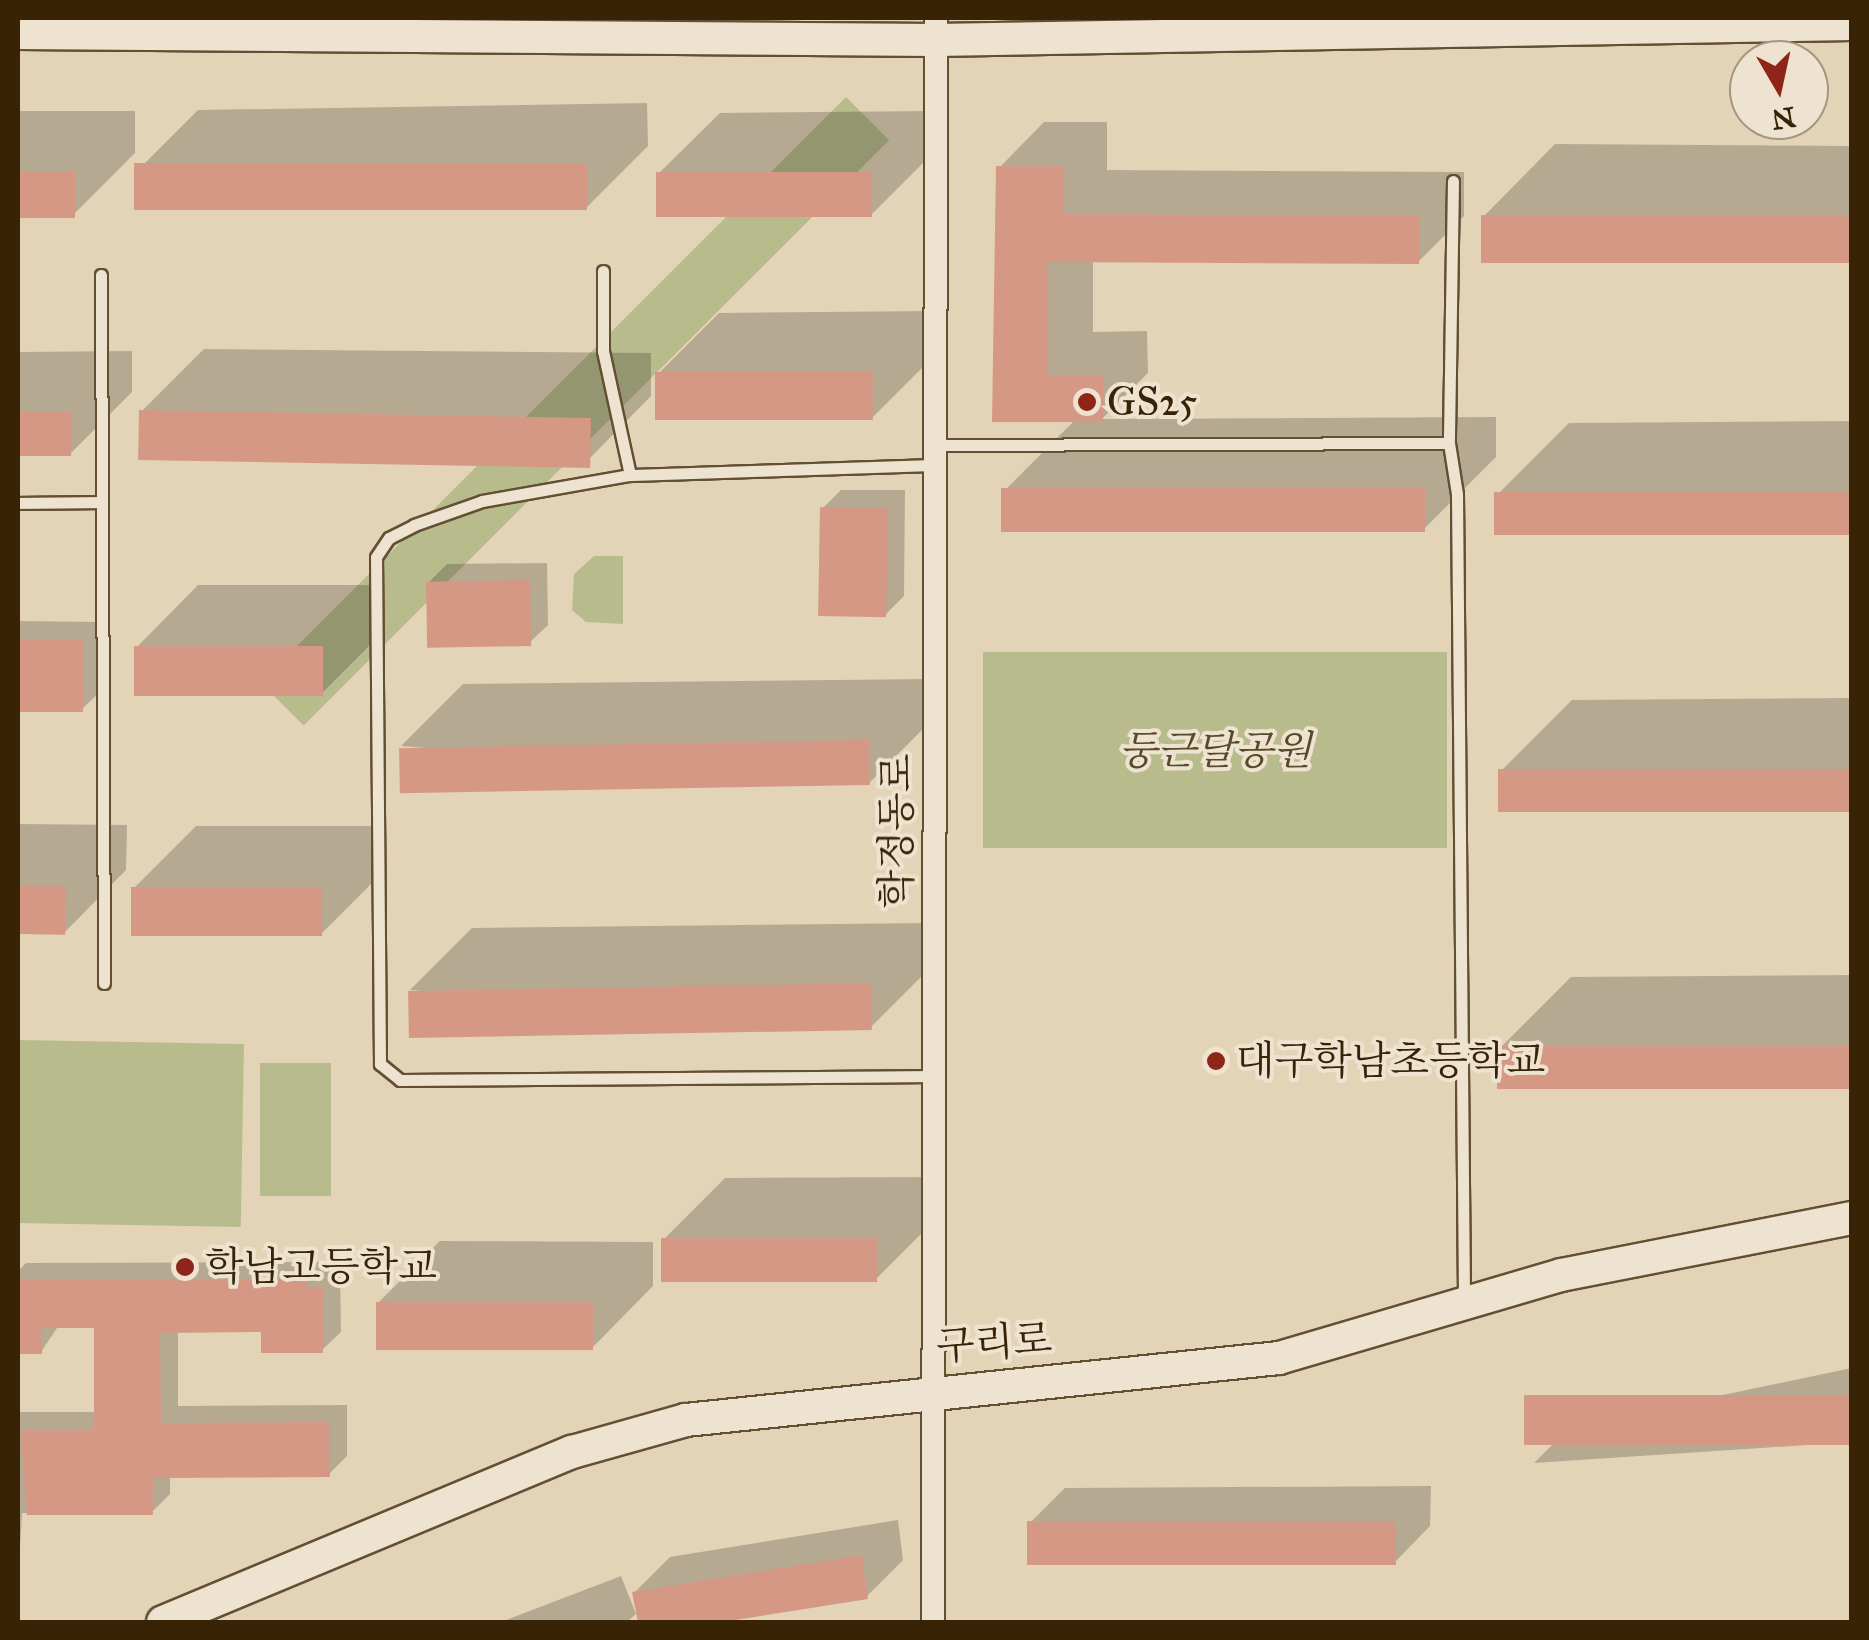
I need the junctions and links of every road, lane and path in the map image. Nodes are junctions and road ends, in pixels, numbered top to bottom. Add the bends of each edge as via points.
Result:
1 (1636, 21) edge
2 (1852, 24) edge
3 (1244, 25) edge
4 (936, 28) edge
5 (18, 34) edge
6 (1452, 181) dead end
7 (602, 271) dead end
8 (100, 275) dead end
9 (1449, 443) junction
10 (935, 455) junction
11 (630, 475) junction
12 (102, 502) junction
13 (18, 503) edge
14 (104, 983) dead end
15 (934, 1076) junction
16 (1852, 1218) edge
17 (1464, 1306) junction
18 (933, 1389) junction
19 (163, 1622) edge
20 (934, 1622) edge

1 - 2 main road
1 - 3 main road
3 - 4 main road
4 - 5 main road
4 - 10 street, 학정동로
6 - 9 lane
7 - 11 lane via 603,351
8 - 12 lane
9 - 10 lane
9 - 17 lane via 1458,494
10 - 11 lane
10 - 15 street, 학정동로
11 - 15 lane via 482,502 402,531 376,557 380,1064 400,1080
12 - 13 lane
12 - 14 lane
15 - 18 street, 학정동로
16 - 17 main road, 구리로 via 1561,1276
17 - 18 main road, 구리로 via 1279,1358
18 - 19 main road, 구리로 via 686,1420 572,1452
18 - 20 street, 학정동로

